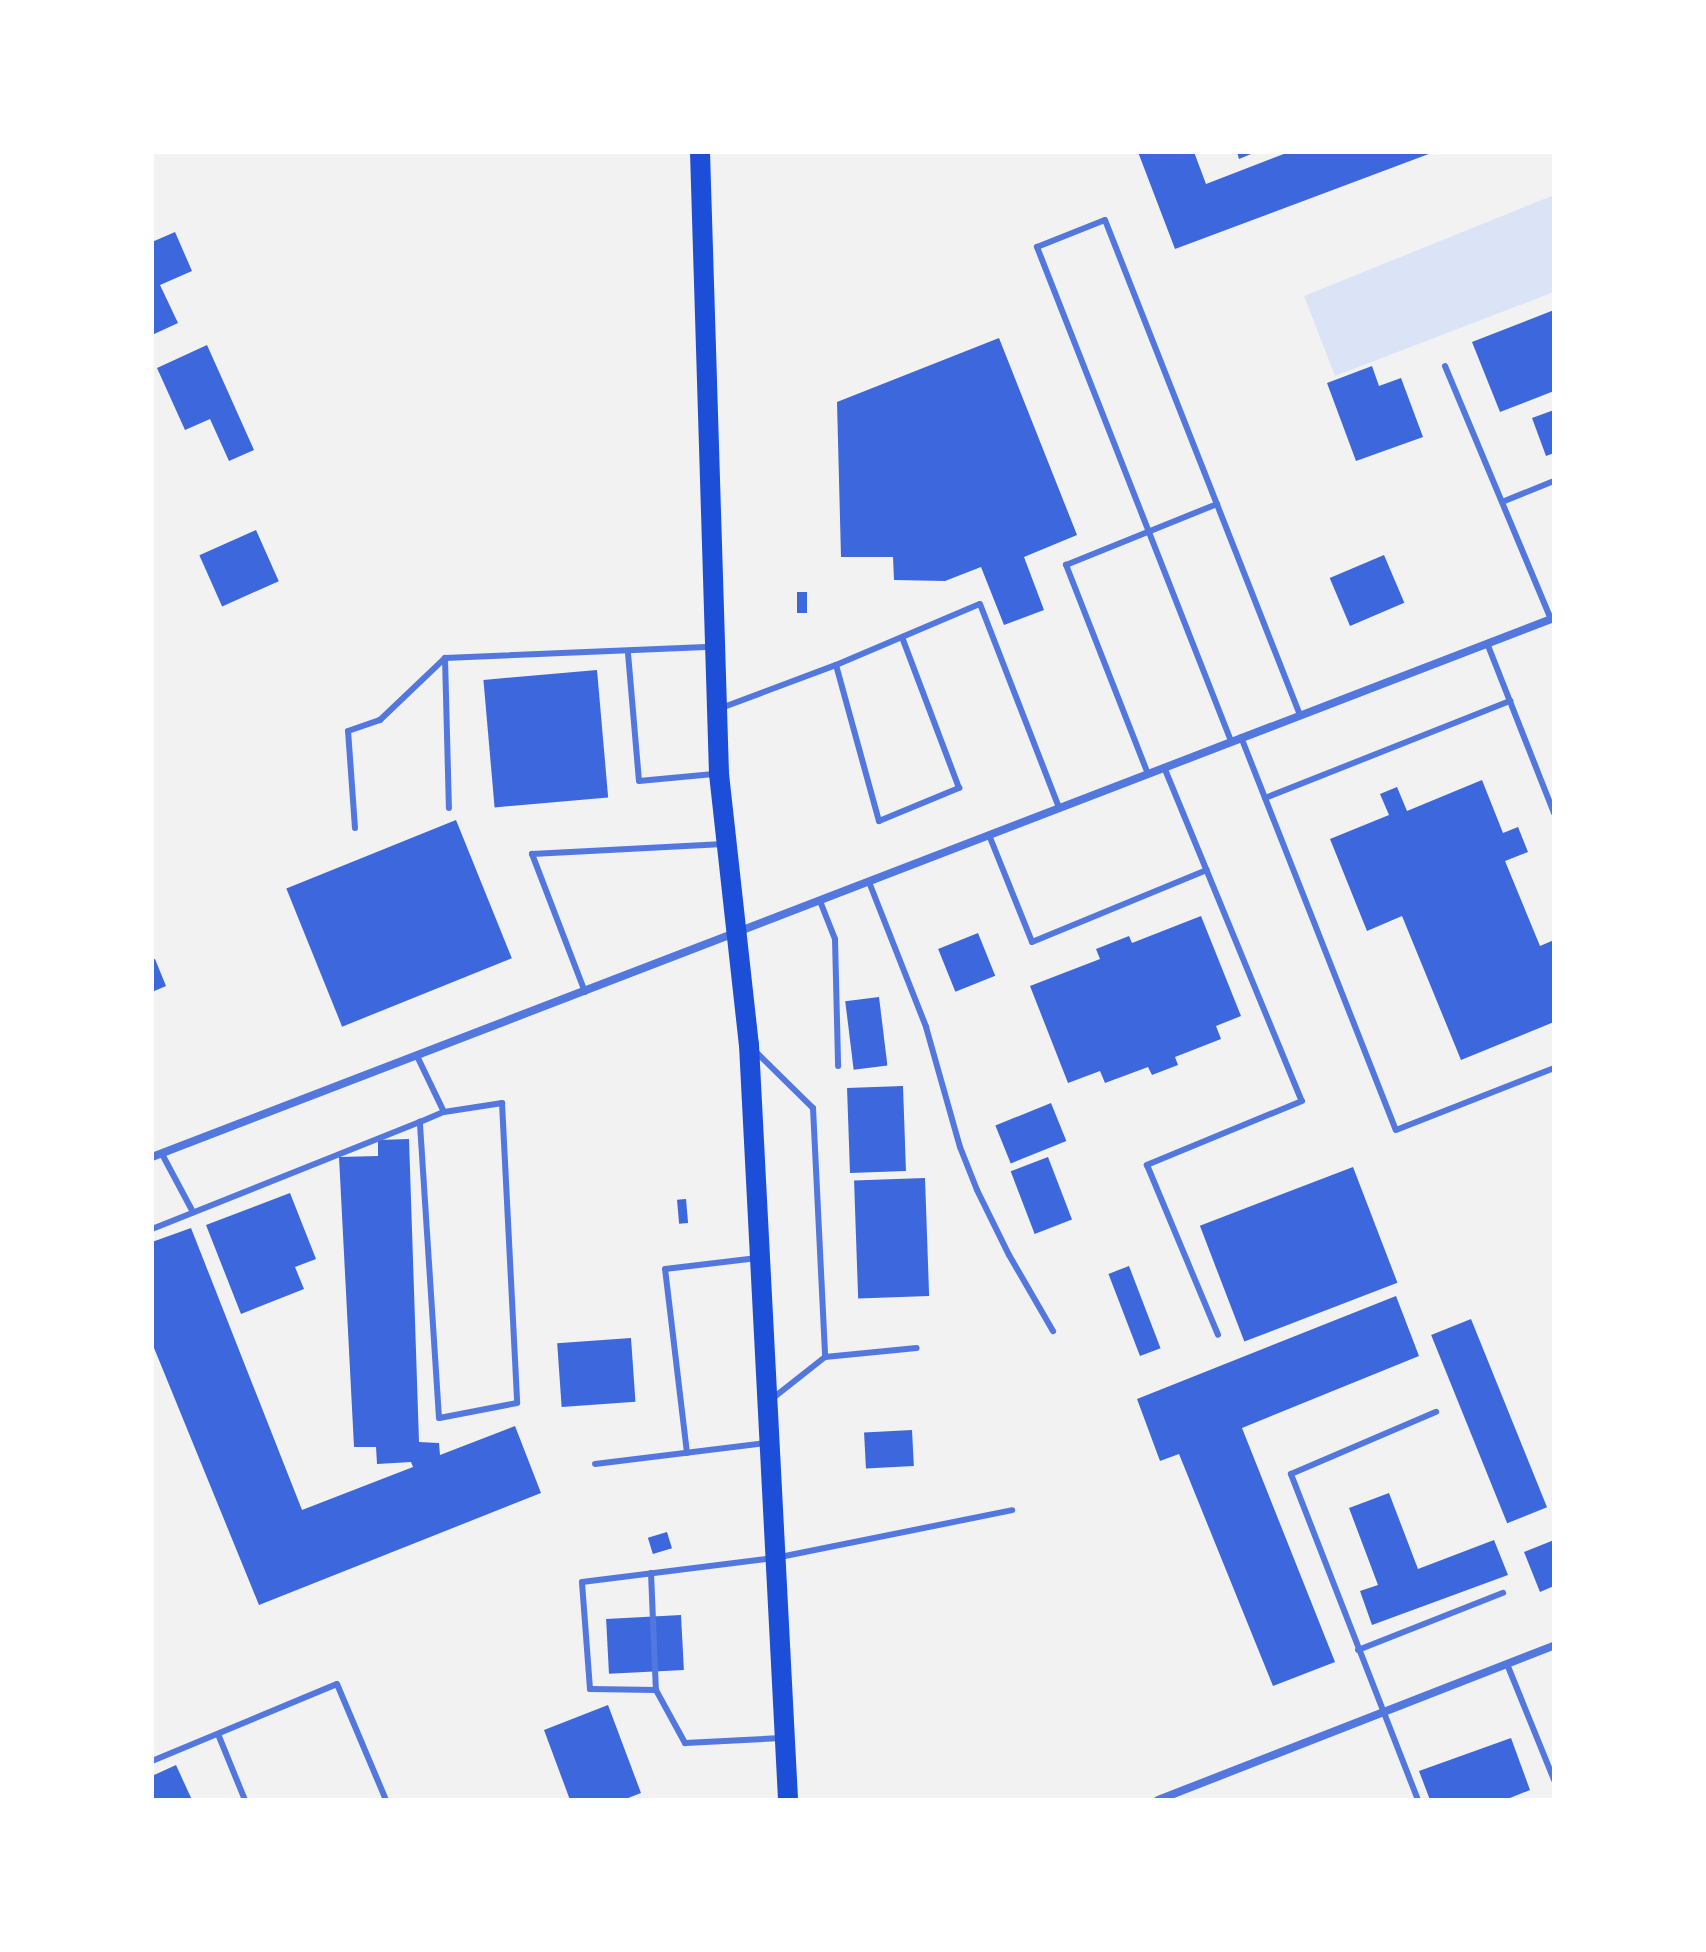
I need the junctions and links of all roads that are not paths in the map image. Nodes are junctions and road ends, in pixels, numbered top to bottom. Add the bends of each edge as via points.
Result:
1 (703, 154) edge
2 (1445, 366) dead end
3 (1554, 481) edge
4 (1502, 502) junction
5 (1217, 504) junction
6 (1149, 532) junction
7 (1553, 618) edge
8 (902, 637) junction
9 (1487, 643) junction
10 (715, 646) junction
11 (628, 653) junction
12 (445, 658) junction
13 (836, 665) junction
14 (1510, 701) junction
15 (717, 709) junction
16 (1300, 715) junction
17 (1241, 737) junction
18 (1231, 741) junction
19 (1164, 767) junction
20 (719, 774) junction
21 (1148, 774) junction
22 (1265, 798) junction
23 (449, 808) dead end
24 (1059, 808) junction
25 (1554, 813) edge
26 (355, 828) dead end
27 (989, 835) junction
28 (727, 844) junction
29 (1207, 870) junction
30 (869, 882) junction
31 (820, 901) junction
32 (735, 933) junction
33 (585, 992) junction
34 (749, 1045) junction
35 (417, 1056) junction
36 (838, 1066) dead end
37 (1554, 1068) edge
38 (444, 1112) junction
39 (420, 1122) junction
40 (162, 1154) junction
41 (152, 1157) edge
42 (193, 1212) junction
43 (152, 1229) edge
44 (761, 1257) junction
45 (1053, 1331) dead end
46 (1218, 1335) dead end
47 (917, 1348) dead end
48 (825, 1357) junction
49 (767, 1402) junction
50 (1436, 1412) dead end
51 (770, 1443) junction
52 (687, 1453) junction
53 (595, 1464) dead end
54 (1012, 1510) dead end
55 (775, 1558) junction
56 (651, 1573) junction
57 (1503, 1593) dead end
58 (1554, 1646) edge
59 (1358, 1650) junction
60 (1507, 1664) junction
61 (656, 1690) junction
62 (1383, 1713) junction
63 (218, 1734) junction
64 (785, 1738) junction
65 (152, 1761) edge
66 (1554, 1780) edge
67 (245, 1800) edge
68 (386, 1800) edge
69 (788, 1800) edge
70 (1158, 1800) edge
71 (1418, 1800) edge

1 - 10 main road
2 - 4 lane
3 - 4 lane
4 - 7 lane
5 - 6 lane
5 - 6 lane via 1105,220 1037,247
5 - 16 lane
6 - 18 lane
6 - 21 lane via 1066,565
7 - 9 street
8 - 13 lane
8 - 13 lane via 959,788 879,821
8 - 24 lane via 980,604
9 - 14 lane
9 - 16 street
10 - 11 lane
10 - 15 main road
11 - 12 lane
11 - 20 lane via 639,781
12 - 23 lane
12 - 26 lane via 380,720 348,731
13 - 15 lane
14 - 22 lane
14 - 25 lane
15 - 20 main road
16 - 17 street
17 - 18 street
17 - 22 lane
18 - 19 street
19 - 21 street
19 - 29 lane
20 - 28 main road
21 - 24 street
22 - 37 lane via 1396,1130
24 - 27 street
27 - 29 lane via 1032,942
27 - 30 street
28 - 32 main road
28 - 33 lane via 532,854
29 - 46 lane via 1302,1101 1147,1165
30 - 31 street
30 - 45 lane via 926,1027 977,1190
31 - 32 street
31 - 36 lane via 835,939
32 - 33 street
32 - 34 main road
33 - 35 street
34 - 44 main road
34 - 48 lane via 813,1108
35 - 38 lane
35 - 40 street
38 - 39 lane
38 - 39 lane via 502,1103 517,1403 439,1418
39 - 42 lane
40 - 41 street
40 - 42 lane
42 - 43 lane
44 - 49 main road
44 - 52 lane via 665,1269
47 - 48 lane
48 - 49 lane
49 - 51 main road
50 - 59 lane via 1291,1474
51 - 52 lane
51 - 55 main road
52 - 53 lane
54 - 55 lane
55 - 56 lane
55 - 64 main road
56 - 61 lane
56 - 61 lane via 582,1582 590,1689
57 - 59 lane
58 - 60 street
59 - 62 lane
60 - 62 street
60 - 66 lane
61 - 64 lane via 685,1743
62 - 70 street
62 - 71 lane
63 - 65 lane
63 - 67 lane
63 - 68 lane via 337,1684
64 - 69 main road

